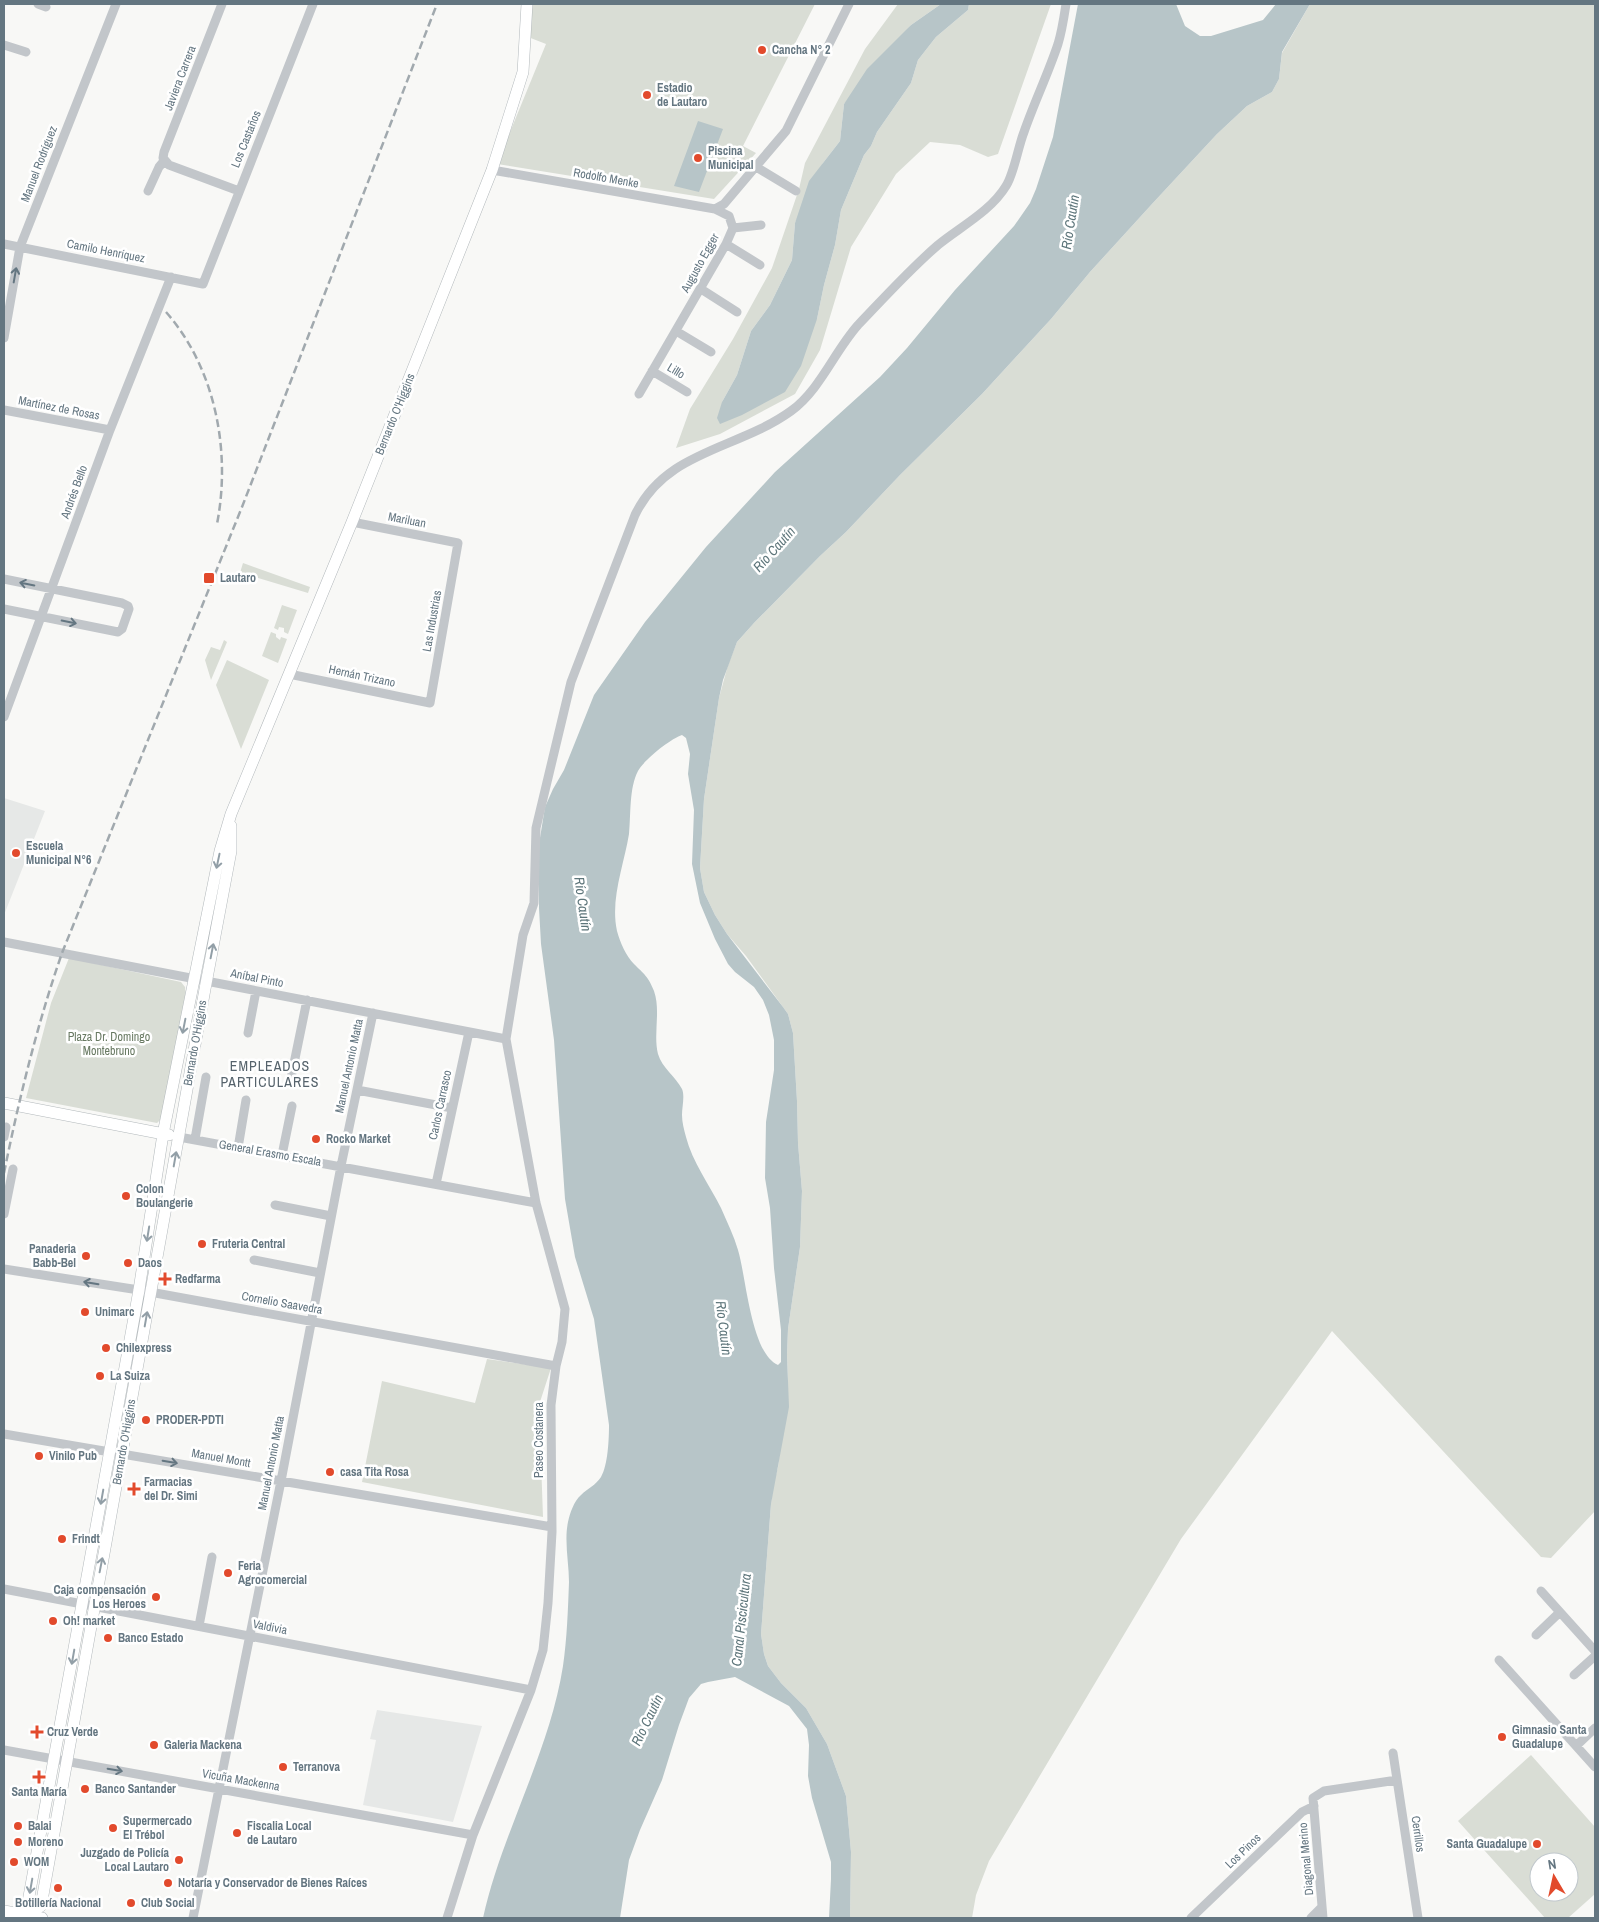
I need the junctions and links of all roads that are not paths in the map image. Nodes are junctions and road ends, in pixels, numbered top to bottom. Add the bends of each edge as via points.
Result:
1 (116, 4) edge
2 (222, 4) edge
3 (313, 4) edge
4 (527, 4) edge
5 (849, 4) edge
6 (1066, 4) edge
7 (4, 45) edge
8 (26, 52) dead end
9 (164, 161) junction
10 (756, 168) junction
11 (492, 170) junction
12 (148, 191) dead end
13 (238, 191) junction
14 (796, 191) dead end
15 (715, 209) junction
16 (761, 225) dead end
17 (733, 228) junction
18 (4, 244) edge
19 (726, 244) junction
20 (20, 247) junction
21 (760, 265) dead end
22 (171, 277) junction
23 (203, 284) joint
24 (701, 289) junction
25 (737, 312) dead end
26 (676, 331) junction
27 (4, 338) edge
28 (711, 352) dead end
29 (652, 371) junction
30 (687, 392) dead end
31 (639, 394) dead end
32 (4, 410) edge
33 (110, 430) junction
34 (352, 522) junction
35 (458, 543) joint
36 (4, 579) edge
37 (51, 589) junction
38 (4, 610) edge
39 (41, 617) junction
40 (289, 674) junction
41 (430, 704) joint
42 (4, 717) edge
43 (231, 814) junction
44 (4, 942) edge
45 (194, 979) junction
46 (207, 981) junction
47 (256, 990) junction
48 (307, 1000) junction
49 (373, 1013) junction
50 (469, 1032) junction
51 (248, 1033) dead end
52 (506, 1039) junction
53 (206, 1077) dead end
54 (292, 1078) dead end
55 (357, 1090) junction
56 (246, 1100) dead end
57 (4, 1103) edge
58 (292, 1106) dead end
59 (452, 1108) junction
60 (6, 1127) dead end
61 (163, 1134) junction
62 (4, 1137) edge
63 (178, 1137) junction
64 (194, 1140) junction
65 (238, 1148) junction
66 (282, 1156) junction
67 (340, 1166) junction
68 (13, 1169) dead end
69 (436, 1184) junction
70 (536, 1203) junction
71 (275, 1205) dead end
72 (4, 1214) edge
73 (331, 1216) junction
74 (254, 1260) dead end
75 (4, 1269) edge
76 (320, 1273) junction
77 (145, 1292) junction
78 (311, 1320) junction
79 (556, 1366) junction
80 (4, 1434) edge
81 (116, 1453) junction
82 (281, 1481) junction
83 (552, 1527) junction
84 (212, 1557) dead end
85 (4, 1589) edge
86 (1541, 1591) dead end
87 (88, 1605) junction
88 (1560, 1612) junction
89 (199, 1626) junction
90 (249, 1636) junction
91 (1536, 1636) dead end
92 (1595, 1651) edge
93 (1595, 1656) edge
94 (1499, 1660) dead end
95 (1574, 1675) dead end
96 (531, 1690) junction
97 (1595, 1728) edge
98 (1576, 1746) junction
99 (4, 1750) edge
100 (1393, 1753) dead end
101 (54, 1759) junction
102 (67, 1762) junction
103 (1595, 1767) edge
104 (1397, 1780) junction
105 (218, 1789) junction
106 (1314, 1802) junction
107 (473, 1835) junction
108 (1322, 1907) junction
109 (4, 1910) edge
110 (27, 1916) edge
111 (42, 1918) edge
112 (193, 1918) edge
113 (447, 1918) edge
114 (1191, 1918) edge
115 (1311, 1918) edge
116 (1323, 1918) edge
117 (1418, 1918) edge

1 - 20 street, Manuel Rodríguez
2 - 9 street, Javiera Carrera via 164,152
3 - 13 street, Los Castaños
4 - 11 main road, Bernardo O'Higgins via 524,72
5 - 10 street via 786,131
6 - 52 street, Paseo Costanera via 1058,43 1007,186 990,205 904,275 852,332 804,400 769,426 673,469 656,483 639,507 571,682 536,828 534,903 523,935
7 - 8 street
9 - 12 street, Javiera Carrera
9 - 13 street
10 - 14 street
10 - 15 street via 724,204
11 - 15 street, Rodolfo Menke
11 - 34 main road, Bernardo O'Higgins
13 - 23 street, Los Castaños
15 - 17 street, Augusto Egger via 729,216
16 - 17 street
17 - 19 street, Augusto Egger
18 - 20 street, Camilo Henríquez
19 - 21 street
19 - 24 street, Augusto Egger
20 - 22 street, Camilo Henríquez
27 -> 20 street, Manuel Rodríguez
22 - 23 street, Camilo Henríquez
22 - 33 street, Andrés Bello
24 - 25 street
24 - 26 street, Augusto Egger
26 - 28 street
26 - 29 street, Augusto Egger
29 - 30 street, Lillo
29 - 31 street, Augusto Egger
32 - 33 street, Martínez de Rosas
33 - 37 street, Andrés Bello
34 - 35 street, Mariluan
34 - 40 main road, Bernardo O'Higgins
35 - 41 street, Las Industrias
37 -> 36 street
37 - 39 street, Andrés Bello
39 -> 37 street via 118,632 122,630 129,609 125,604
38 - 39 street
39 - 42 street, Andrés Bello
40 - 41 street, Hernán Trizano
40 - 43 main road, Bernardo O'Higgins
43 -> 45 main road, Bernardo O'Higgins via 220,851
46 -> 43 main road, Bernardo O'Higgins via 231,852
44 - 45 street, Aníbal Pinto
45 - 46 street, Aníbal Pinto
45 -> 61 main road, Bernardo O'Higgins
46 - 47 street, Aníbal Pinto
46 - 63 main road, Bernardo O'Higgins
47 - 48 street, Aníbal Pinto
47 - 51 street
48 - 49 street, Aníbal Pinto
48 - 54 street
49 - 50 street, Aníbal Pinto
49 - 55 street, Manuel Antonio Matta
50 - 52 street, Aníbal Pinto
50 - 59 street, Carlos Carrasco
52 - 70 street, Paseo Costanera
53 - 64 street
55 - 59 street
55 - 67 street, Manuel Antonio Matta
56 - 65 street
57 - 61 main road, General Erasmo Escala
58 - 66 street
59 - 69 street, Carlos Carrasco
60 - 62 street
61 - 63 main road, General Erasmo Escala
61 -> 77 main road, Bernardo O'Higgins
63 - 64 street, General Erasmo Escala
77 -> 63 main road, Bernardo O'Higgins
64 - 65 street, General Erasmo Escala
65 - 66 street, General Erasmo Escala
66 - 67 street, General Erasmo Escala
67 - 69 street, General Erasmo Escala
67 - 73 street, Manuel Antonio Matta
68 - 72 street
69 - 70 street, General Erasmo Escala
70 - 79 street, Paseo Costanera via 565,1309
71 - 73 street
73 - 76 street, Manuel Antonio Matta
74 - 76 street
77 -> 75 street, Cornelio Saavedra
76 - 78 street, Manuel Antonio Matta
77 - 78 street, Cornelio Saavedra
77 - 81 main road, Bernardo O'Higgins
78 - 79 street, Cornelio Saavedra
78 - 82 street, Manuel Antonio Matta
79 - 83 street, Paseo Costanera via 551,1405
80 - 81 street, Manuel Montt
81 -> 82 street, Manuel Montt
81 - 87 main road, Bernardo O'Higgins
82 - 83 street, Manuel Montt
82 - 90 street, Manuel Antonio Matta
83 - 96 street, Paseo Costanera via 543,1650
84 - 89 street
85 - 87 street, Valdivia
86 - 88 street
87 - 89 street, Valdivia
87 -> 101 main road, Bernardo O'Higgins
87 - 102 main road, Bernardo O'Higgins
88 - 91 street
88 - 92 street
89 - 90 street, Valdivia
90 - 96 street, Valdivia
90 - 105 street, Manuel Antonio Matta
93 - 95 street
94 - 98 street
96 - 107 street, Paseo Costanera
97 - 98 street
98 - 103 street
99 - 101 street, Vicuña Mackenna
100 - 104 street, Cerrillos
101 - 102 street, Vicuña Mackenna
101 -> 110 main road, Bernardo O'Higgins
102 -> 105 street, Vicuña Mackenna
102 - 110 main road, Bernardo O'Higgins via 41,1906
104 - 106 street, Los Pinos via 1324,1791
104 - 117 street, Cerrillos
105 - 107 street, Vicuña Mackenna
105 - 112 street, Manuel Antonio Matta
106 - 108 street, Diagonal Merino
106 - 114 street, Los Pinos
107 - 113 street, Paseo Costanera
108 - 115 street
108 - 116 street, Diagonal Merino
109 - 110 main road
110 - 111 main road

